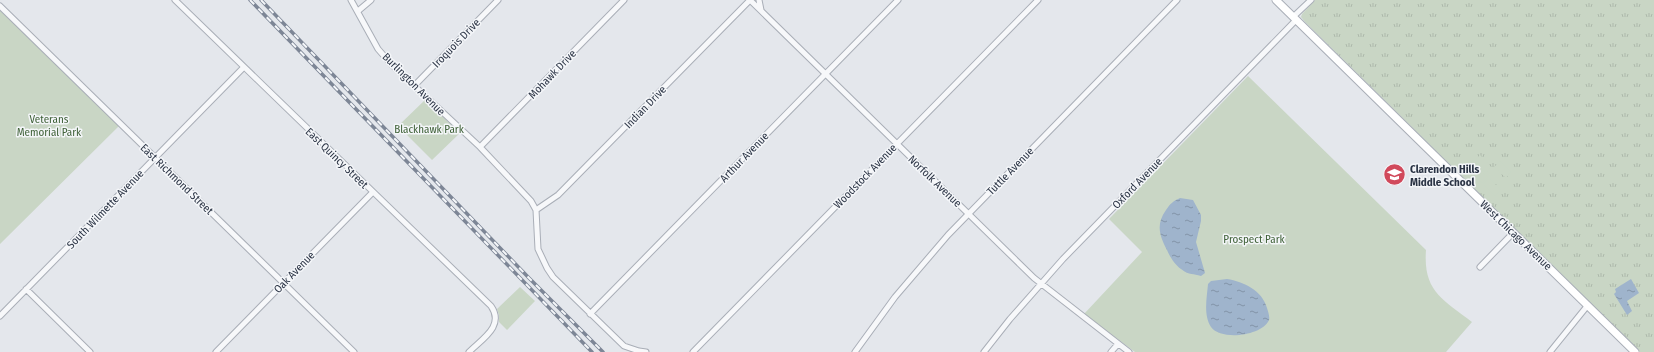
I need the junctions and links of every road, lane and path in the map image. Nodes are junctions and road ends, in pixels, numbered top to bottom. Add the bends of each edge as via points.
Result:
1 (175, 0) edge
2 (351, 0) edge
3 (371, 0) edge
4 (498, 0) edge
5 (624, 0) edge
6 (750, 0) edge
7 (759, 0) edge
8 (898, 0) edge
9 (1038, 0) edge
10 (1177, 0) edge
11 (1276, 0) edge
12 (1311, 0) edge
13 (0, 6) edge
14 (358, 11) junction
15 (762, 11) junction
16 (1295, 19) junction
17 (244, 67) junction
18 (825, 74) junction
19 (414, 86) junction
20 (897, 144) junction
21 (480, 147) junction
22 (155, 158) junction
23 (372, 193) junction
24 (536, 210) junction
25 (968, 214) junction
26 (1513, 233) junction
27 (1480, 267) dead end
28 (284, 283) junction
29 (1040, 284) junction
30 (26, 289) junction
31 (1588, 305) junction
32 (590, 314) junction
33 (0, 316) edge
34 (1118, 344) junction
35 (90, 352) edge
36 (216, 352) edge
37 (354, 352) edge
38 (469, 352) edge
39 (646, 352) edge
40 (693, 352) edge
41 (855, 352) edge
42 (984, 352) edge
43 (1111, 352) edge
44 (1129, 352) edge
45 (1550, 352) edge
46 (1635, 352) edge

1 - 17 street, East Quincy Street
2 - 14 street, Burlington Avenue
3 - 14 street
4 - 19 street, Iroquois Drive
5 - 21 street, Mohawk Drive
6 - 15 street, Norfolk Avenue
6 - 24 street, Indian Drive via 558,196
7 - 15 street
8 - 18 street, Arthur Avenue
9 - 20 street, Woodstock Avenue
10 - 25 street, Tuttle Avenue
11 - 16 main road, West Chicago Avenue
12 - 16 street, Oxford Avenue
13 - 22 street, East Richmond Street
14 - 19 street, Burlington Avenue via 378,48
15 - 18 street, Norfolk Avenue
16 - 26 main road, West Chicago Avenue
16 - 29 street, Oxford Avenue
17 - 22 street, South Wilmette Avenue
17 - 23 street, East Quincy Street
18 - 20 street, Norfolk Avenue
18 - 32 street, Arthur Avenue
19 - 21 street, Burlington Avenue
20 - 25 street, Norfolk Avenue
20 - 40 street, Woodstock Avenue
21 - 24 street, Burlington Avenue via 522,190
22 - 28 street, East Richmond Street
22 - 30 street, South Wilmette Avenue
23 - 28 street, Oak Avenue
23 - 38 street, East Quincy Street via 494,310 494,327
24 - 32 street via 540,257 553,277
25 - 29 street, Norfolk Avenue
25 - 41 street, Tuttle Avenue via 899,292
26 - 27 street
26 - 31 main road, West Chicago Avenue
28 - 36 street, Oak Avenue
28 - 37 street, East Richmond Street
29 - 34 street, Norfolk Avenue
29 - 42 street, Oxford Avenue
30 - 33 street, South Wilmette Avenue
30 - 35 street
31 - 45 street
31 - 46 main road, West Chicago Avenue
32 - 39 street via 624,346
34 - 43 street
34 - 44 street, Norfolk Avenue

